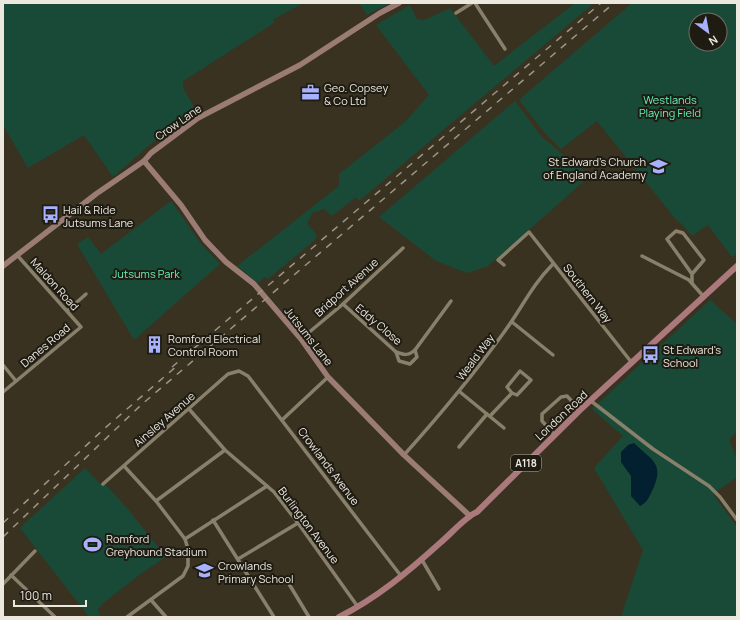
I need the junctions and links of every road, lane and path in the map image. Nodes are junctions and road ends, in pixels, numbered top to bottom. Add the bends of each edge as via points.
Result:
1 (399, 3) edge
2 (474, 3) edge
3 (456, 13) dead end
4 (505, 49) dead end
5 (144, 161) junction
6 (403, 248) dead end
7 (16, 254) junction
8 (642, 256) dead end
9 (553, 264) junction
10 (504, 265) dead end
11 (3, 266) edge
12 (737, 266) edge
13 (692, 274) junction
14 (692, 283) junction
15 (86, 294) dead end
16 (704, 297) junction
17 (451, 301) dead end
18 (343, 304) junction
19 (67, 311) junction
20 (512, 322) junction
21 (81, 327) joint
22 (301, 339) junction
23 (415, 350) junction
24 (396, 352) junction
25 (553, 355) dead end
26 (632, 364) junction
27 (3, 365) edge
28 (239, 371) joint
29 (328, 377) junction
30 (16, 381) junction
31 (3, 392) edge
32 (460, 392) junction
33 (512, 393) junction
34 (591, 400) junction
35 (189, 409) junction
36 (580, 410) junction
37 (489, 415) junction
38 (282, 420) junction
39 (504, 428) dead end
40 (555, 435) junction
41 (459, 447) dead end
42 (225, 450) junction
43 (404, 455) junction
44 (124, 466) junction
45 (103, 484) dead end
46 (267, 486) junction
47 (156, 501) junction
48 (469, 515) junction
49 (213, 520) junction
50 (737, 520) edge
51 (298, 523) junction
52 (185, 539) junction
53 (35, 551) dead end
54 (238, 559) junction
55 (422, 560) junction
56 (12, 575) junction
57 (401, 576) junction
58 (286, 579) dead end
59 (3, 584) edge
60 (439, 589) dead end
61 (151, 600) junction
62 (358, 607) junction
63 (55, 617) edge
64 (127, 617) edge
65 (166, 617) edge
66 (274, 617) edge
67 (309, 617) edge
68 (339, 617) edge

1 - 5 street, Crow Lane via 300,65 198,118
2 - 3 street
2 - 4 street
5 - 7 street, Crow Lane
5 - 22 street, Jutsums Lane via 181,205 205,240 226,262 254,284
6 - 18 street, Bridport Avenue
7 - 11 street, Crow Lane
7 - 19 street, Maldon Road
8 - 14 street
9 - 10 street, Southern Way via 529,232 498,260
9 - 20 street, Weald Way via 527,295
9 - 26 street, Southern Way
12 - 16 main road, London Road / A118
13 - 13 street via 667,239 676,231 683,233 704,260
13 - 14 street
14 - 16 street
15 - 19 street
16 - 26 main road, London Road / A118
17 - 23 street, Eddy Close
18 - 22 street, Bridport Avenue
18 - 24 street, Eddy Close
19 - 21 street, Maldon Road
20 - 25 street
20 - 32 street, Weald Way
21 - 30 street, Danes Road
22 - 29 street, Jutsums Lane
23 - 24 street, Eddy Close via 403,355
23 - 24 street via 417,357 410,364 399,361
26 - 34 main road, London Road / A118
27 - 30 street
28 - 35 street, Ainsley Avenue via 228,374
28 - 38 street, Crowlands Avenue via 248,376
29 - 38 street
29 - 43 street, Jutsums Lane
30 - 31 street, Danes Road
32 - 37 street
32 - 43 street, Weald Way
33 - 33 street via 507,387 520,371 531,380 517,395
33 - 37 street
34 - 36 main road, London Road / A118
34 - 50 street via 653,450 709,486
35 - 42 street, Burlington Avenue
35 - 44 street, Ainsley Avenue
36 - 40 main road, London Road / A118
36 - 40 street via 567,396 561,396 542,414 542,421
37 - 39 street
37 - 41 street
38 - 57 street, Crowlands Avenue
40 - 48 main road, London Road / A118 via 477,512
42 - 46 street, Burlington Avenue
42 - 47 street
43 - 48 street, Jutsums Lane
44 - 45 street, Ainsley Avenue
44 - 47 street
46 - 49 street
46 - 51 street, Burlington Avenue
47 - 52 street
48 - 55 main road, London Road / A118
49 - 52 street
49 - 54 street
51 - 54 street
51 - 62 street, Burlington Avenue
52 - 61 street via 188,549 186,573
53 - 56 street
54 - 66 street
55 - 57 main road, London Road / A118
55 - 60 street
56 - 59 street
56 - 63 street
57 - 62 main road, London Road / A118
58 - 67 street
61 - 64 street
61 - 65 street
62 - 68 main road, London Road / A118

